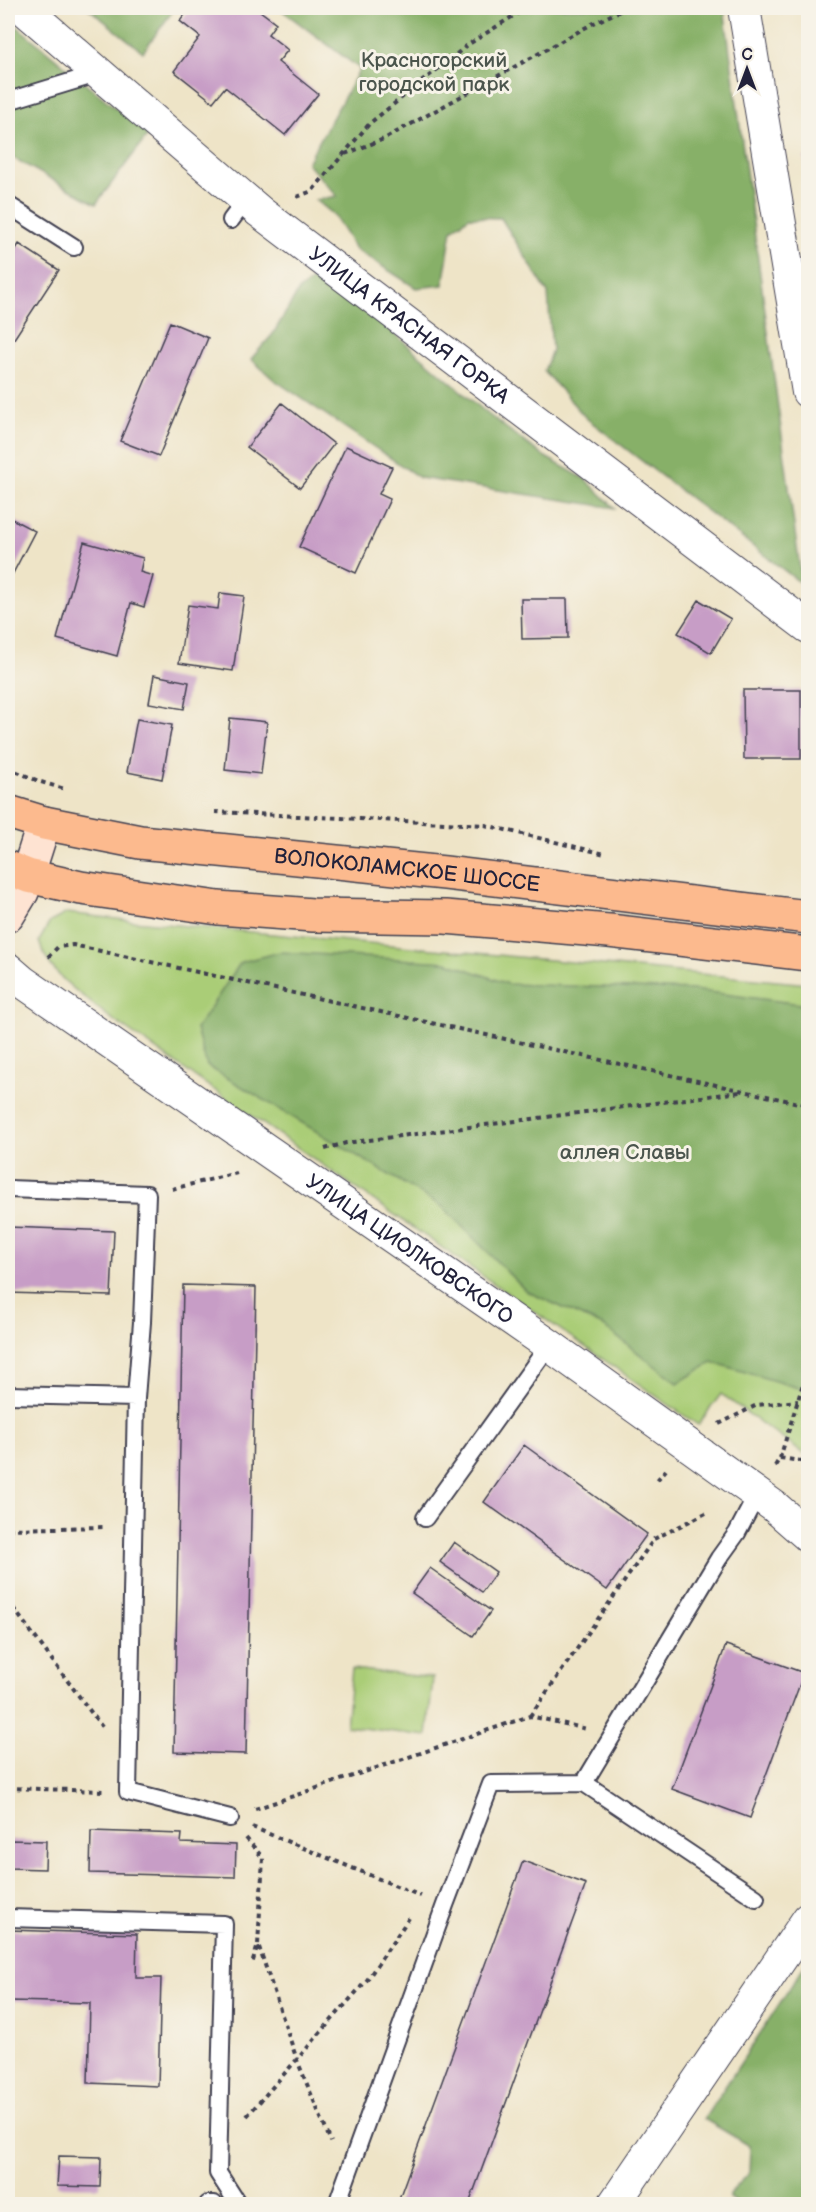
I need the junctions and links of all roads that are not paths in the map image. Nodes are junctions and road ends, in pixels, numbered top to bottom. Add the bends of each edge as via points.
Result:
1 (23, 8) edge
2 (744, 8) edge
3 (100, 72) junction
4 (8, 101) edge
5 (8, 205) edge
6 (74, 247) dead end
7 (808, 393) edge
8 (808, 627) edge
9 (8, 812) edge
10 (44, 823) junction
11 (18, 872) edge
12 (8, 915) edge
13 (808, 917) edge
14 (808, 954) edge
15 (8, 969) edge
16 (8, 1189) edge
17 (549, 1345) junction
18 (8, 1395) edge
19 (136, 1398) junction
20 (757, 1494) junction
21 (425, 1518) dead end
22 (808, 1536) edge
23 (584, 1783) junction
24 (230, 1818) road end
25 (756, 1898) dead end
26 (8, 1918) edge
27 (808, 1919) edge
28 (208, 2205) edge
29 (214, 2205) edge
30 (238, 2205) edge
31 (337, 2205) edge
32 (614, 2205) edge

1 - 3 street, УЛИЦА КРАСНАЯ ГОРКА
2 - 7 street
3 - 4 lane
3 - 8 street, УЛИЦА КРАСНАЯ ГОРКА via 246,211
5 - 6 lane
9 - 10 main road, ВОЛОКОЛАМСКОЕ ШОССЕ
10 - 11 street
10 - 13 main road, ВОЛОКОЛАМСКОЕ ШОССЕ via 185,848 445,873
11 - 12 street via 22,892
11 - 14 main road, ВОЛОКОЛАМСКОЕ ШОССЕ via 81,888 218,908 313,915 445,917
15 - 17 street, УЛИЦА ЦИОЛКОВСКОГО
16 - 19 lane via 147,1194
17 - 20 street, УЛИЦА ЦИОЛКОВСКОГО
17 - 21 lane
18 - 19 lane
19 - 24 lane via 128,1792
20 - 22 street, УЛИЦА ЦИОЛКОВСКОГО
20 - 23 lane
23 - 25 lane
23 - 31 lane via 491,1784
26 - 30 lane via 224,1924 218,2173
27 - 32 street
28 - 29 lane

